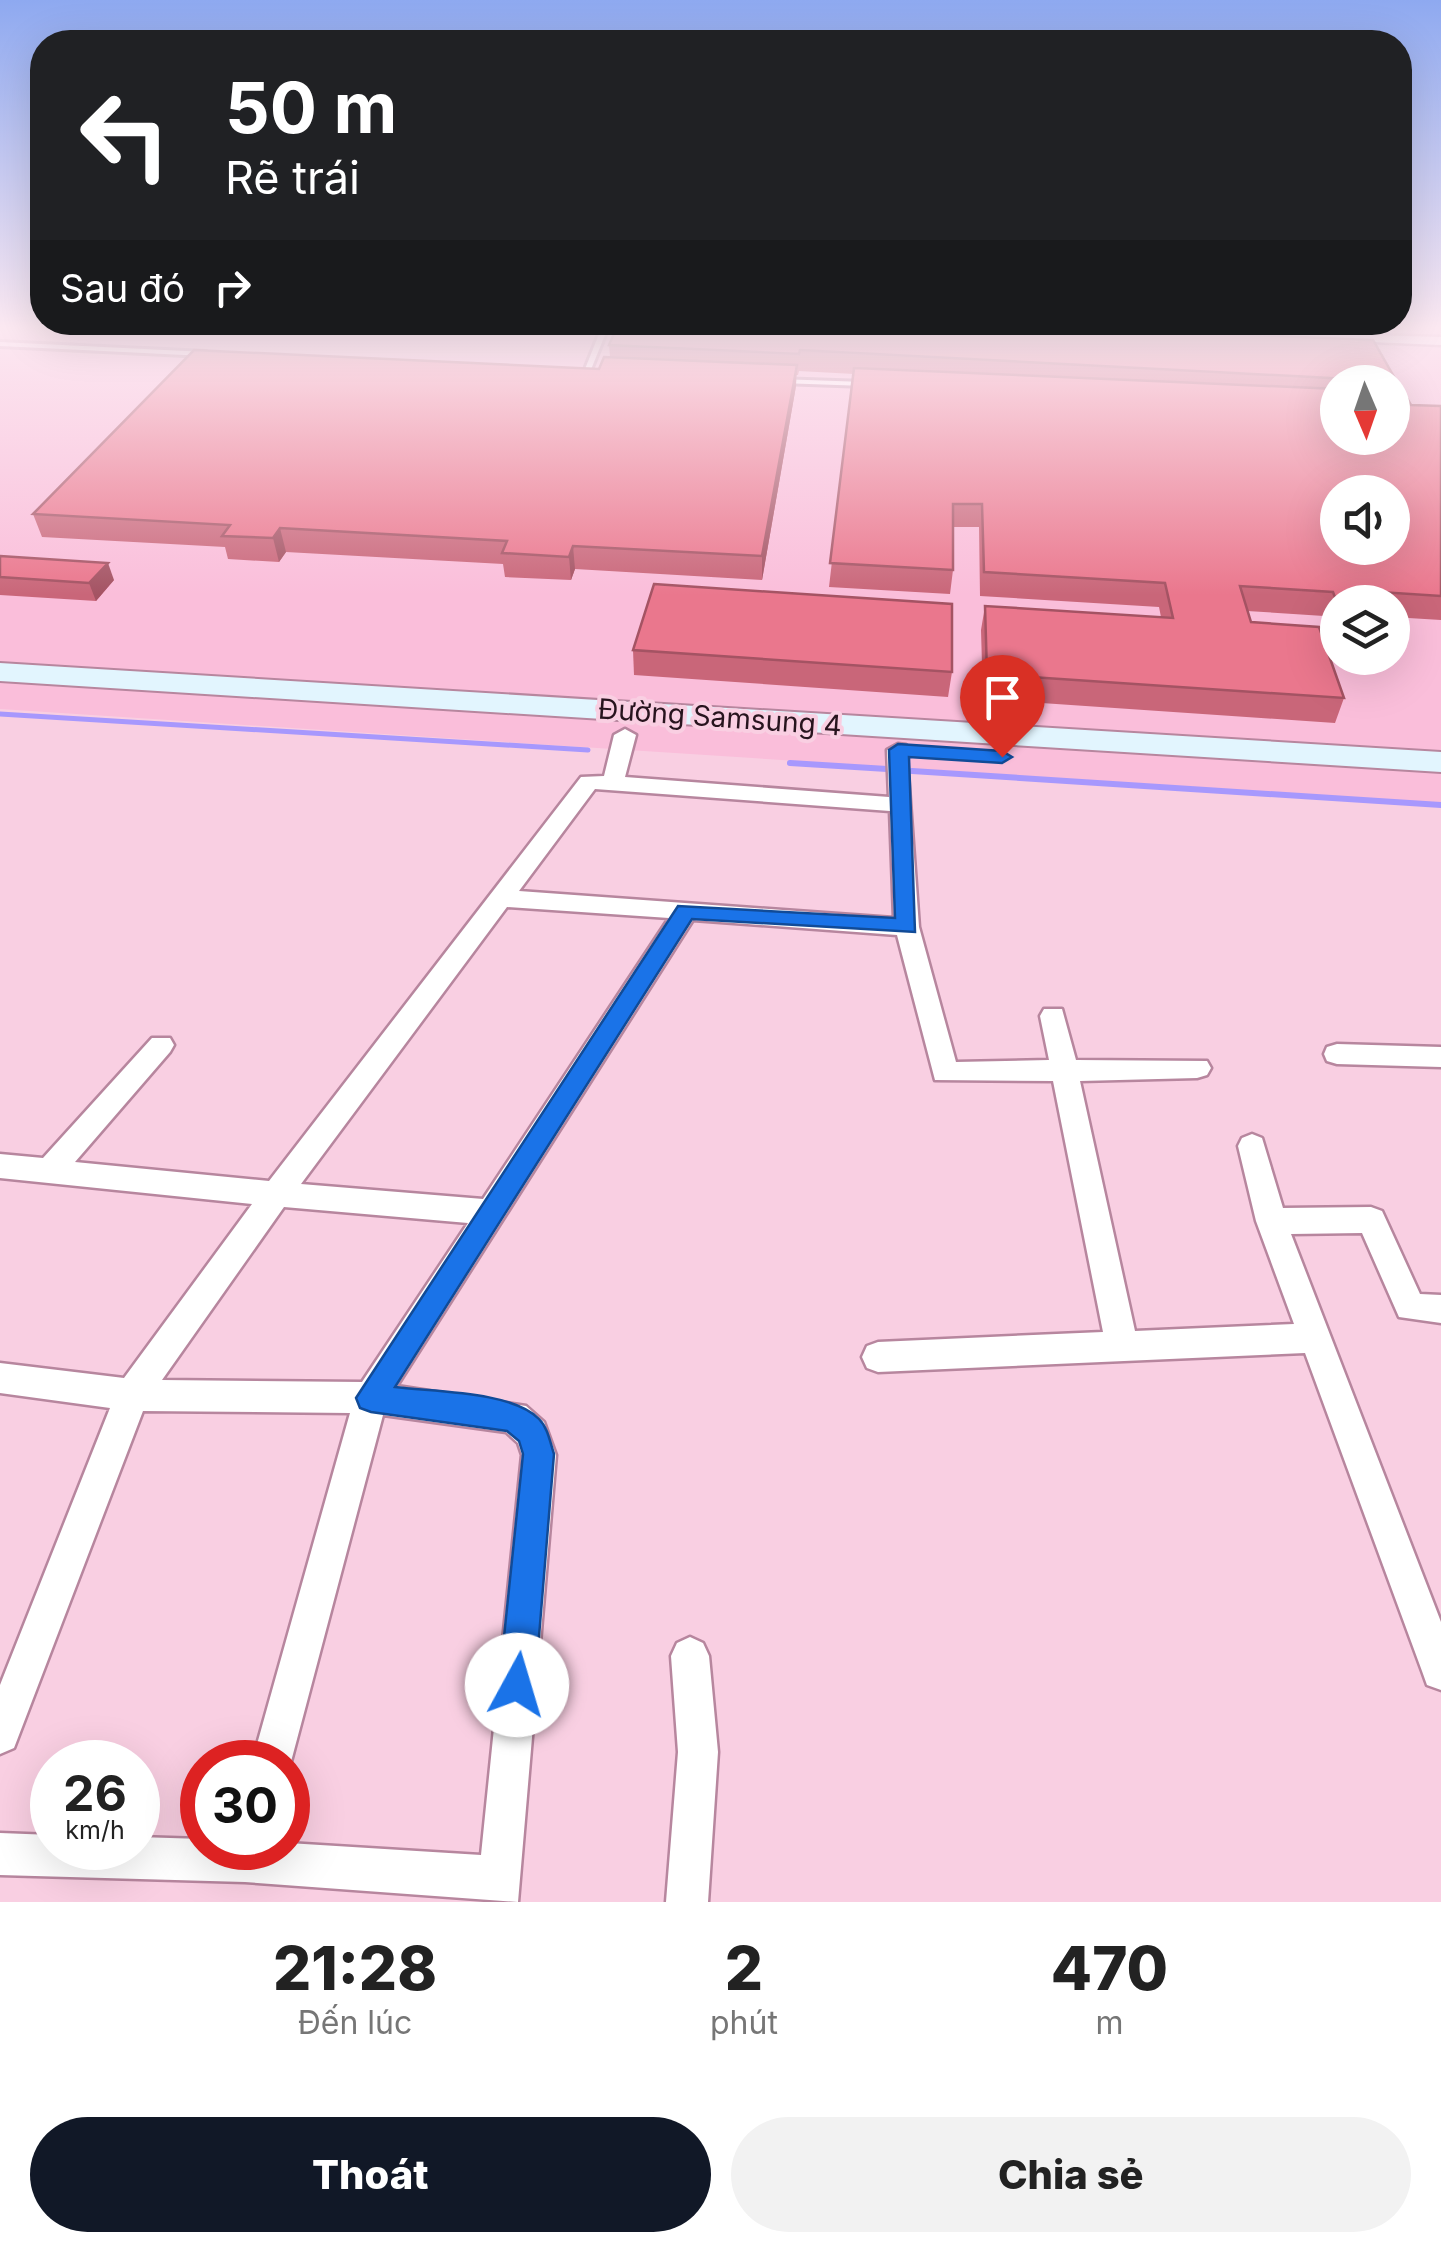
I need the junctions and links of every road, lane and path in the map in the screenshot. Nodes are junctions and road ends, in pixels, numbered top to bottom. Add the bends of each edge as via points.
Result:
1 (0, 672) edge
2 (0, 694) edge
3 (482, 714) junction
4 (628, 723) junction
5 (898, 750) junction
6 (1441, 762) edge
7 (614, 783) junction
8 (1441, 784) edge
9 (901, 804) junction
10 (499, 898) junction
11 (686, 911) junction
12 (907, 927) junction
13 (1053, 1016) dead end
14 (161, 1045) dead end
15 (1336, 1054) dead end
16 (1441, 1056) edge
17 (1197, 1068) dead end
18 (1063, 1073) junction
19 (1252, 1146) dead end
20 (0, 1166) edge
21 (50, 1171) junction
22 (274, 1197) junction
23 (491, 1212) junction
24 (1271, 1221) junction
25 (1441, 1309) edge
26 (1316, 1338) junction
27 (1122, 1346) junction
28 (878, 1357) dead end
29 (0, 1378) edge
30 (132, 1395) junction
31 (371, 1398) junction
32 (690, 1656) dead end
33 (1441, 1671) edge
34 (0, 1734) edge
35 (278, 1740) edge
36 (0, 1854) edge
37 (180, 1854) edge
38 (310, 1863) edge
39 (498, 1890) edge
40 (687, 1902) edge

1 - 3 main road, Đường Samsung 4
2 - 3 main road, Đường Samsung 4
3 - 4 main road, Đường Samsung 4
4 - 5 main road, Đường Samsung 4
4 - 6 main road, Đường Samsung 4
4 - 7 street
5 - 8 main road, Đường Samsung 4
5 - 9 street
7 - 9 street
7 - 10 street via 589,782
9 - 12 street
10 - 11 street
10 - 22 street
11 - 12 street
11 - 23 street
12 - 18 street via 945,1074
13 - 18 street
14 - 21 street
15 - 16 street
17 - 18 street
18 - 27 street
19 - 24 street
20 - 21 street
21 - 22 street
22 - 23 street
22 - 30 street
23 - 31 street
24 - 25 street via 1371,1220 1410,1307
24 - 26 street
26 - 27 street
26 - 33 street
27 - 28 street
29 - 30 street
30 - 31 street
30 - 34 street
31 - 35 street
31 - 39 street via 514,1417 532,1432 539,1454
32 - 40 street via 698,1752
36 - 37 street
38 - 39 street

